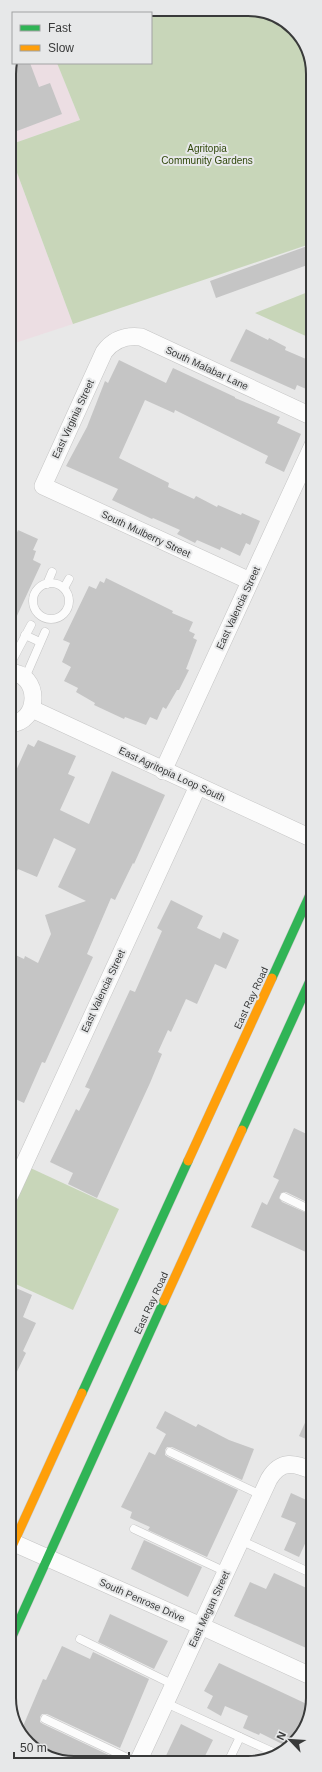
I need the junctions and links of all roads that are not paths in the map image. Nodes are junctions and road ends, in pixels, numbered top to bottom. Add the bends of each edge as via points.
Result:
1 (104, 352) joint
2 (306, 414) edge
3 (306, 460) edge
4 (42, 486) joint
5 (52, 572) dead end
6 (69, 579) dead end
7 (250, 581) junction
8 (47, 584) junction
9 (64, 588) junction
10 (37, 613) junction
11 (51, 620) junction
12 (25, 635) junction
13 (40, 642) junction
14 (16, 653) edge
15 (17, 675) edge
16 (32, 709) junction
17 (16, 722) edge
18 (164, 771) junction
19 (198, 786) junction
20 (306, 836) edge
21 (306, 903) edge
22 (306, 989) edge
23 (16, 1182) edge
24 (284, 1197) dead end
25 (306, 1208) edge
26 (170, 1452) dead end
27 (306, 1468) edge
28 (261, 1495) junction
29 (134, 1529) dead end
30 (16, 1539) edge
31 (240, 1540) junction
32 (16, 1549) edge
33 (46, 1558) junction
34 (306, 1571) edge
35 (226, 1572) junction
36 (201, 1626) junction
37 (16, 1627) edge
38 (80, 1639) dead end
39 (306, 1674) edge
40 (174, 1685) junction
41 (166, 1702) junction
42 (45, 1719) dead end
43 (240, 1737) junction
44 (271, 1751) edge
45 (124, 1756) edge
46 (140, 1756) edge
47 (231, 1756) edge

1 - 2 street, South Malabar Lane via 111,343 131,336 141,337
1 - 4 street, East Virginia Street
3 - 7 street, East Valencia Street
4 - 7 street, South Mulberry Street
5 - 8 lane
6 - 9 lane
7 - 18 street, East Valencia Street
8 - 9 lane
8 - 10 lane via 34,595 33,607
9 - 11 lane via 69,599 66,611 57,619
10 - 11 lane
10 - 12 lane
11 - 13 lane
12 - 13 lane
12 - 14 lane
13 - 15 lane
15 - 16 street via 30,684 34,692
16 - 17 street via 21,721
16 - 18 street, East Agritopia Loop South
18 - 19 street, East Agritopia Loop South
19 - 20 street, East Agritopia Loop South
19 - 23 street, East Valencia Street
21 - 30 main road, East Ray Road
22 - 33 main road, East Ray Road
24 - 25 lane
26 - 28 lane
27 - 28 street, East Megan Street via 287,1464 279,1468 272,1473
28 - 31 street, East Megan Street
29 - 35 lane
31 - 34 lane
31 - 35 street, East Megan Street
32 - 33 street, South Penrose Drive
33 - 36 street, South Penrose Drive
33 - 37 main road, East Ray Road
35 - 36 street, East Megan Street
36 - 39 street, South Penrose Drive
36 - 40 street, East Megan Street
38 - 40 lane
40 - 41 street, East Megan Street
41 - 43 lane
41 - 46 street, East Megan Street
42 - 45 lane
43 - 44 lane
43 - 47 lane

